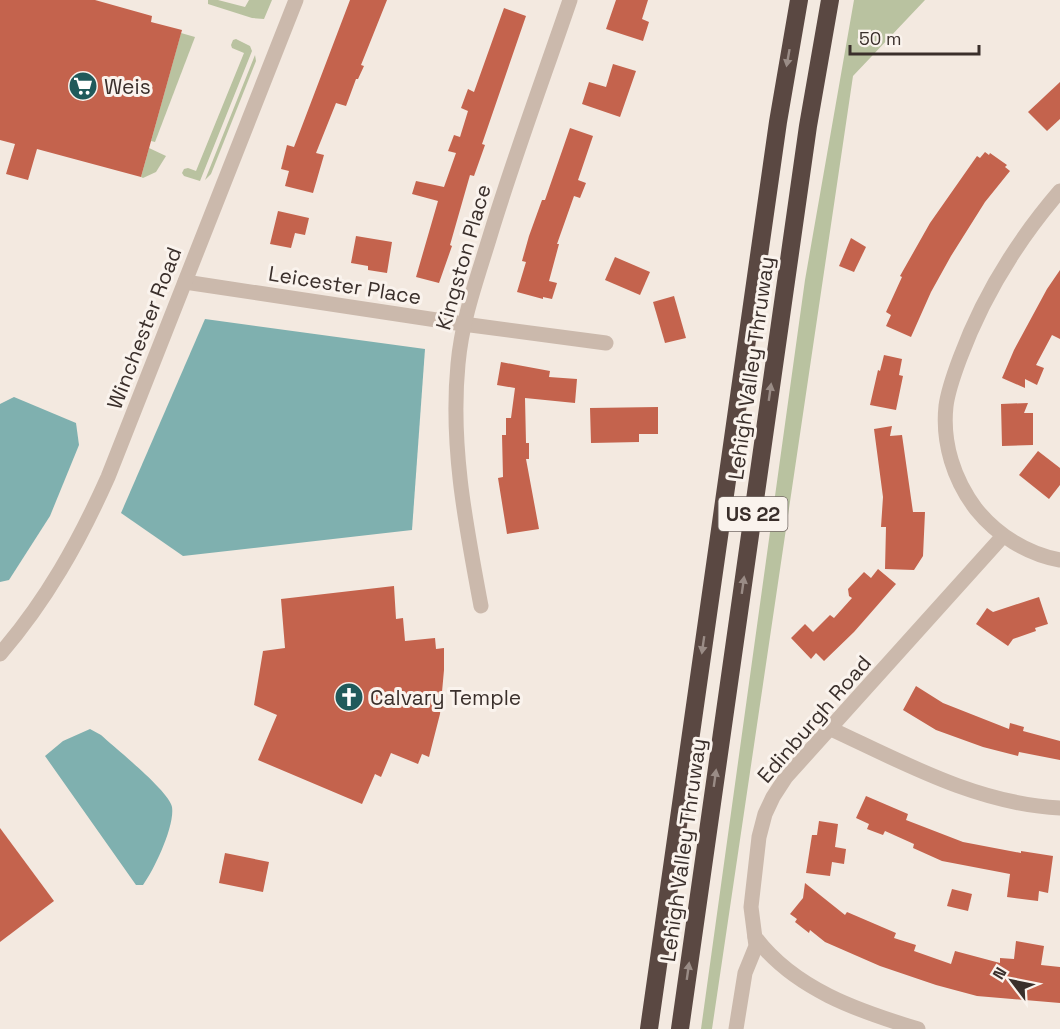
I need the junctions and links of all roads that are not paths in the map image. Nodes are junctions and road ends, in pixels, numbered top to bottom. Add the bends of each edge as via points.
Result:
1 (296, 0) edge
2 (570, 0) edge
3 (799, 0) edge
4 (830, 0) edge
5 (1060, 191) edge
6 (185, 282) junction
7 (463, 324) junction
8 (606, 343) dead end
9 (1003, 536) junction
10 (1060, 560) edge
11 (482, 606) dead end
12 (0, 654) edge
13 (831, 729) junction
14 (1060, 808) edge
15 (755, 937) junction
16 (649, 1029) edge
17 (680, 1029) edge
18 (736, 1029) edge
19 (918, 1029) edge

1 - 6 street, Winchester Road
2 - 7 street, Kingston Place via 503,192
3 -> 16 highway, Lehigh Valley Thruway / US 22 via 778,122
17 -> 4 highway, Lehigh Valley Thruway / US 22 via 808,126
5 - 9 street via 1020,241 983,304 951,382 946,406 946,431 957,479 985,520
6 - 7 street, Leicester Place
6 - 12 street, Winchester Road via 92,514 54,582
7 - 8 street, Leicester Place
7 - 11 street, Kingston Place via 456,447
9 - 10 street via 1032,552
9 - 13 street, Edinburgh Road
13 - 14 street via 976,792
13 - 15 street, Edinburgh Road via 786,777 765,814 751,907
15 - 18 street, Edinburgh Road
15 - 19 street via 769,954 814,988 849,1007

